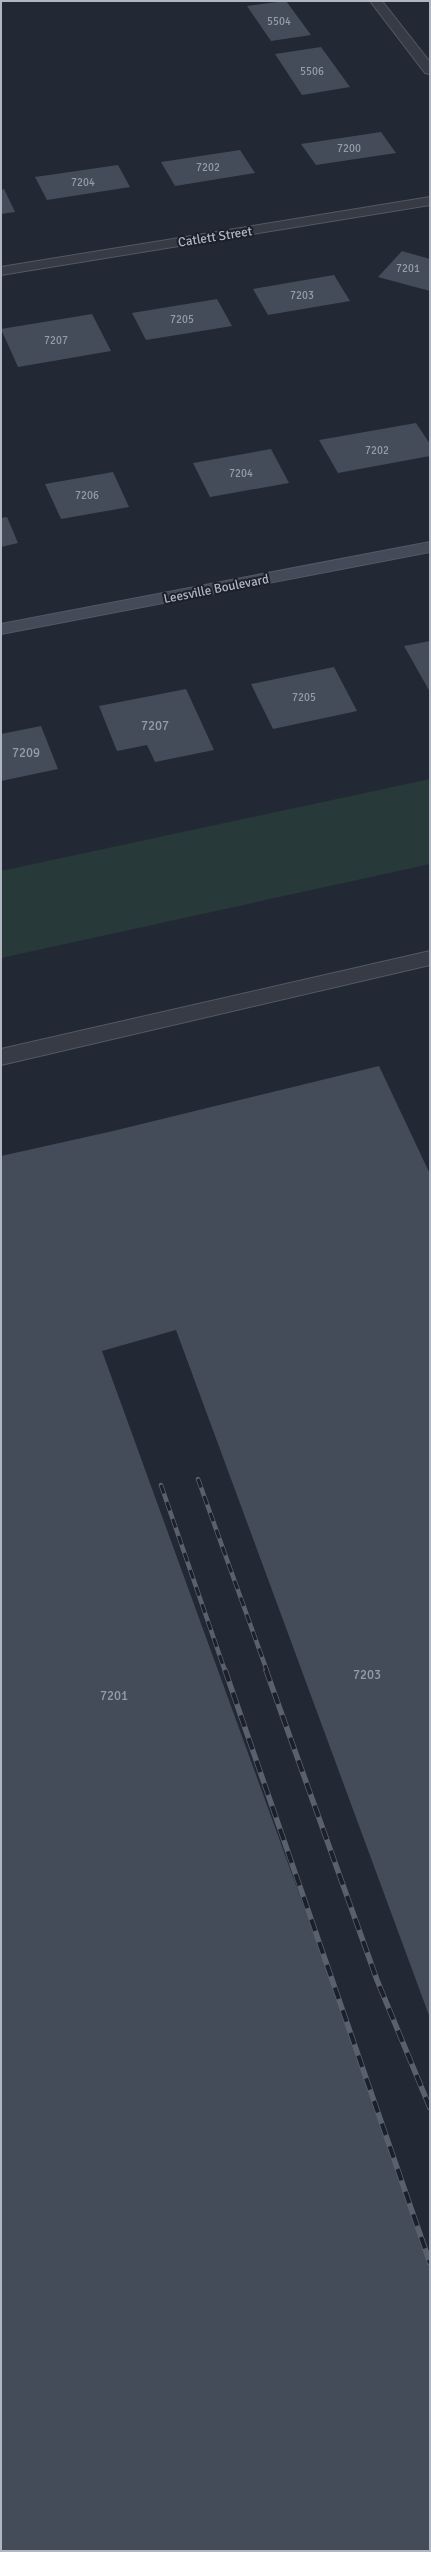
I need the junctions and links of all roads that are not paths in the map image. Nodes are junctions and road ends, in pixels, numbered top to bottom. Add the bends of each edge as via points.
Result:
1 (376, 1) edge
2 (430, 70) edge
3 (430, 201) edge
4 (1, 271) edge
5 (430, 547) edge
6 (1, 629) edge
7 (430, 958) edge
8 (1, 1057) edge

1 - 2 street
3 - 4 street, Catlett Street
5 - 6 street, Leesville Boulevard
7 - 8 street

